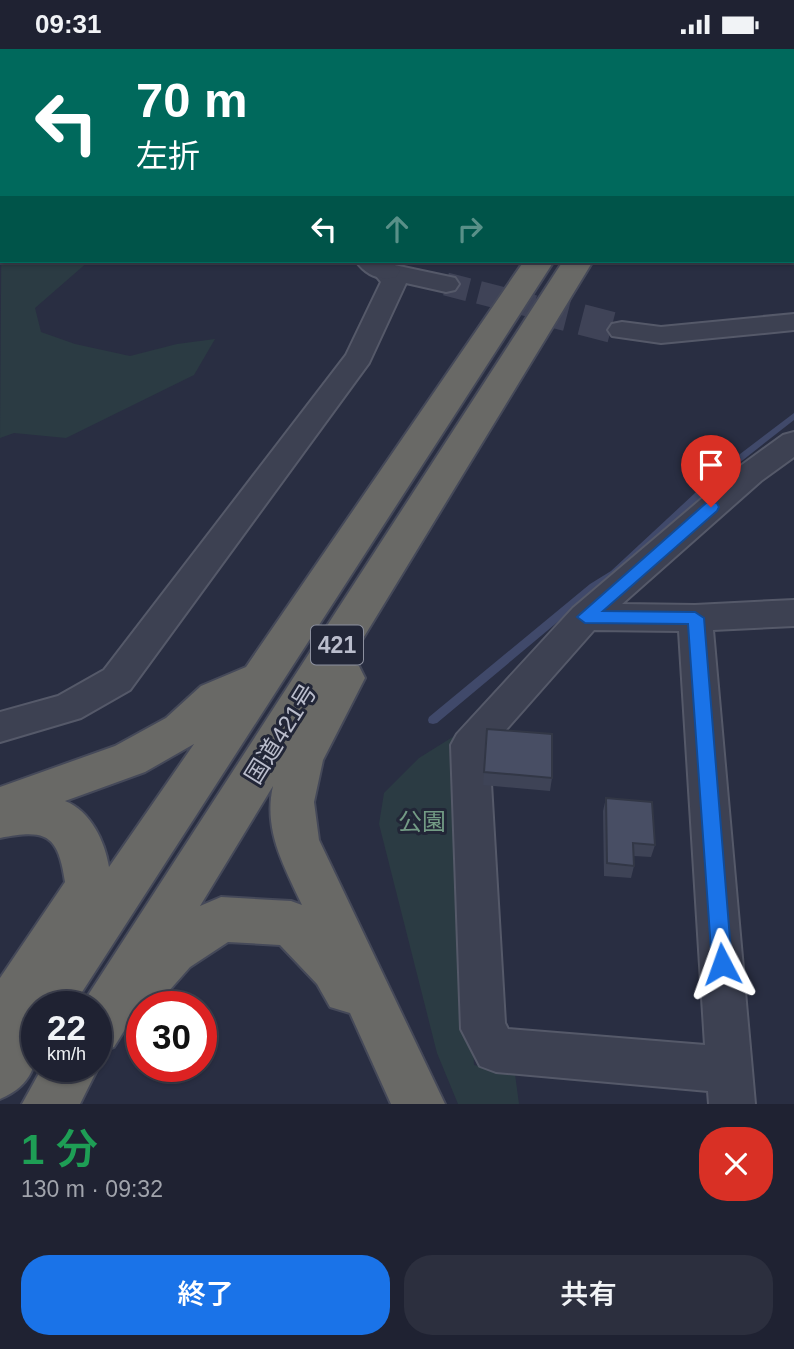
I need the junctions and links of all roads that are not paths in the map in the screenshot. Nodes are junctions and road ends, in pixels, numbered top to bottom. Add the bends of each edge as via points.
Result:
1 (538, 263) edge
2 (577, 263) edge
3 (378, 266) edge
4 (446, 284) tunnel mouth
5 (794, 321) edge
6 (622, 330) tunnel mouth
7 (794, 442) edge
8 (794, 472) edge
9 (750, 474) junction
10 (374, 586) junction
11 (794, 613) edge
12 (585, 617) junction
13 (695, 618) junction
14 (263, 678) junction
15 (0, 727) edge
16 (0, 806) edge
17 (0, 818) edge
18 (54, 991) edge
19 (112, 1005) edge
20 (112, 1014) edge
21 (0, 1022) edge
22 (21, 1041) edge
23 (0, 1073) edge
24 (63, 1082) edge
25 (731, 1087) edge
26 (49, 1104) edge
27 (416, 1104) edge

1 - 14 highway, 国道421号 / 421
2 - 10 highway, 国道421号 / 421
3 - 4 street
3 - 15 street via 394,281 359,357 117,680 68,708
5 - 6 street via 661,335
7 - 9 street
8 - 9 street
9 - 12 street
10 - 19 highway, 国道421号 / 421
10 - 27 highway via 347,672 301,759 292,801 296,839
11 - 13 street
12 - 13 street
12 - 25 street via 470,745 484,1029 496,1050
13 - 25 street
14 - 16 highway via 216,698 181,730 130,759
14 - 18 highway, 国道421号 / 421
17 - 21 highway via 27,813 57,818 83,847 89,886
20 - 27 highway via 173,951 221,919 291,923 335,967
22 - 23 highway
24 - 26 highway

